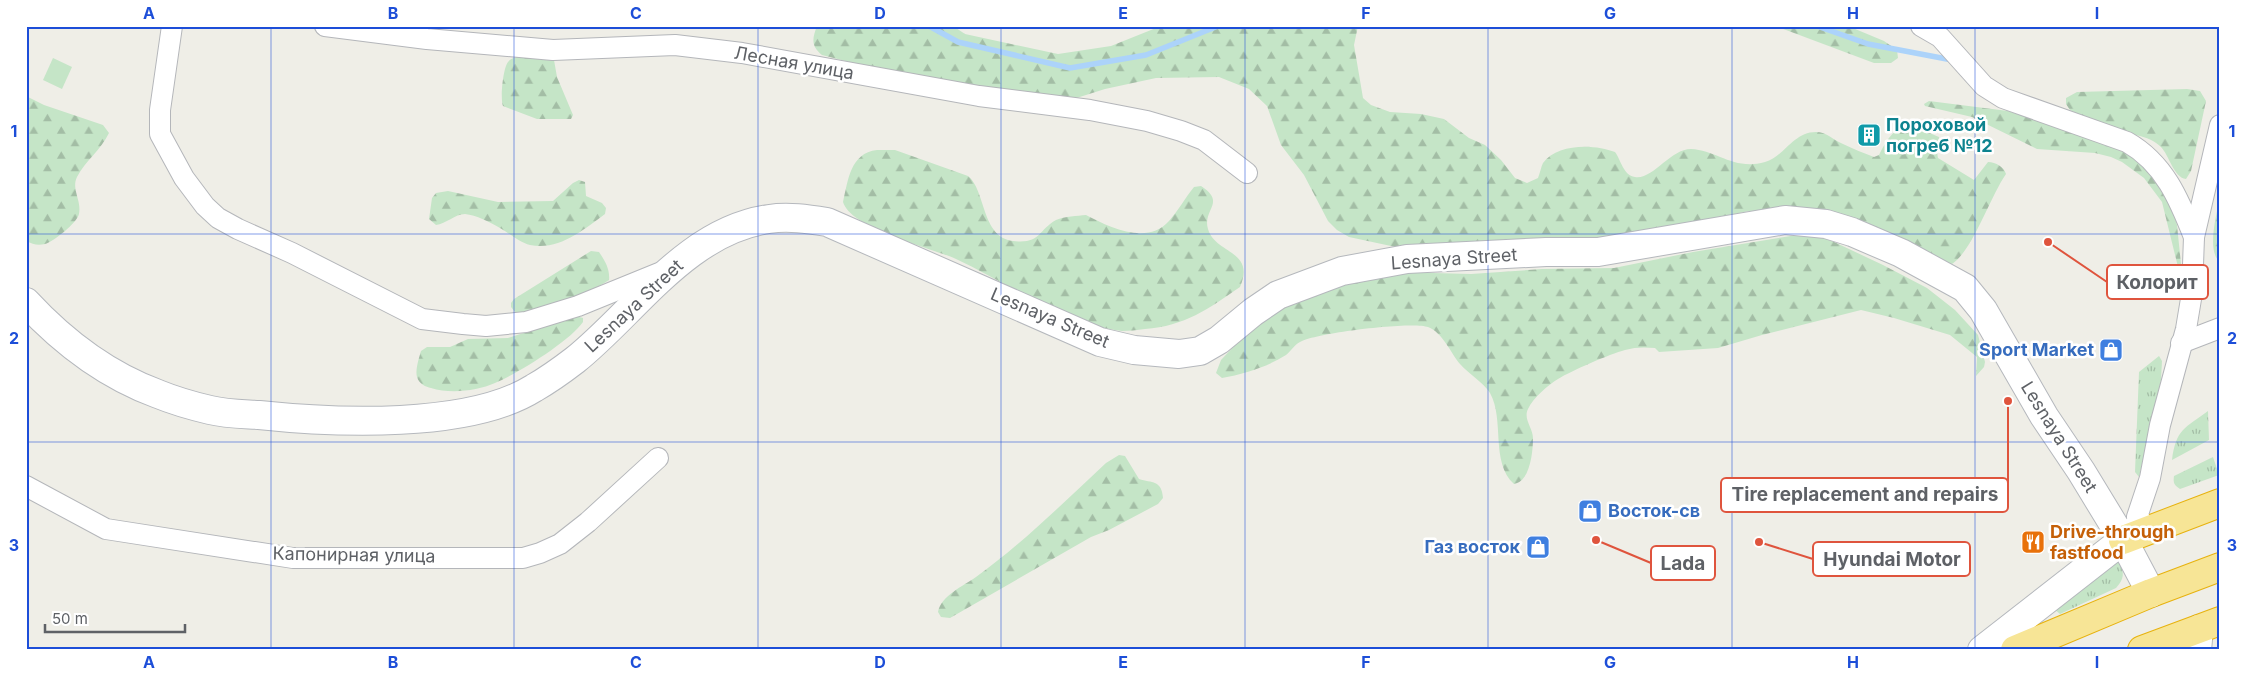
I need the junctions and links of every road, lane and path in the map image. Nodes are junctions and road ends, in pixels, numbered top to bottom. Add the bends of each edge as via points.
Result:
1 (172, 26) edge
2 (325, 26) edge
3 (1921, 26) edge
4 (2220, 125) edge
5 (1247, 173) dead end
6 (2194, 237) junction
7 (672, 267) junction
8 (26, 302) edge
9 (2220, 328) edge
10 (2181, 343) junction
11 (658, 458) dead end
12 (26, 486) edge
13 (2220, 503) edge
14 (2123, 540) junction
15 (2220, 567) edge
16 (2151, 593) junction
17 (2205, 633) edge
18 (1982, 650) edge
19 (2015, 650) edge
20 (2142, 650) edge

1 - 7 street via 160,110 160,134 184,178 206,206 218,218 238,229 422,319 486,326 526,322 578,306
2 - 5 street, Лесная улица via 553,50 675,45 742,53 979,96 1147,121 1204,140
3 - 6 street via 1940,37 1984,86 2003,98 2140,149 2177,194
4 - 6 street
6 - 10 street via 2192,293
7 - 8 main road, Lesnaya Street via 575,360 532,390 501,404 467,413 398,420 294,419 212,411 158,394 98,365 47,325
7 - 14 main road, Lesnaya Street via 727,231 760,221 798,218 827,222 1100,342 1134,350 1179,354 1200,352 1278,295 1342,272 1407,259 1598,252 1785,220 1826,224 1901,254 1964,288 1983,310 2044,416
9 - 10 street
10 - 14 street via 2150,478 2137,517 2140,518
11 - 12 street, Капонирная улица via 560,544 523,558 293,558 106,529
13 - 14 highway
14 - 16 main road, Lesnaya Street
14 - 18 main road
15 - 16 highway
16 - 19 highway
17 - 20 highway

